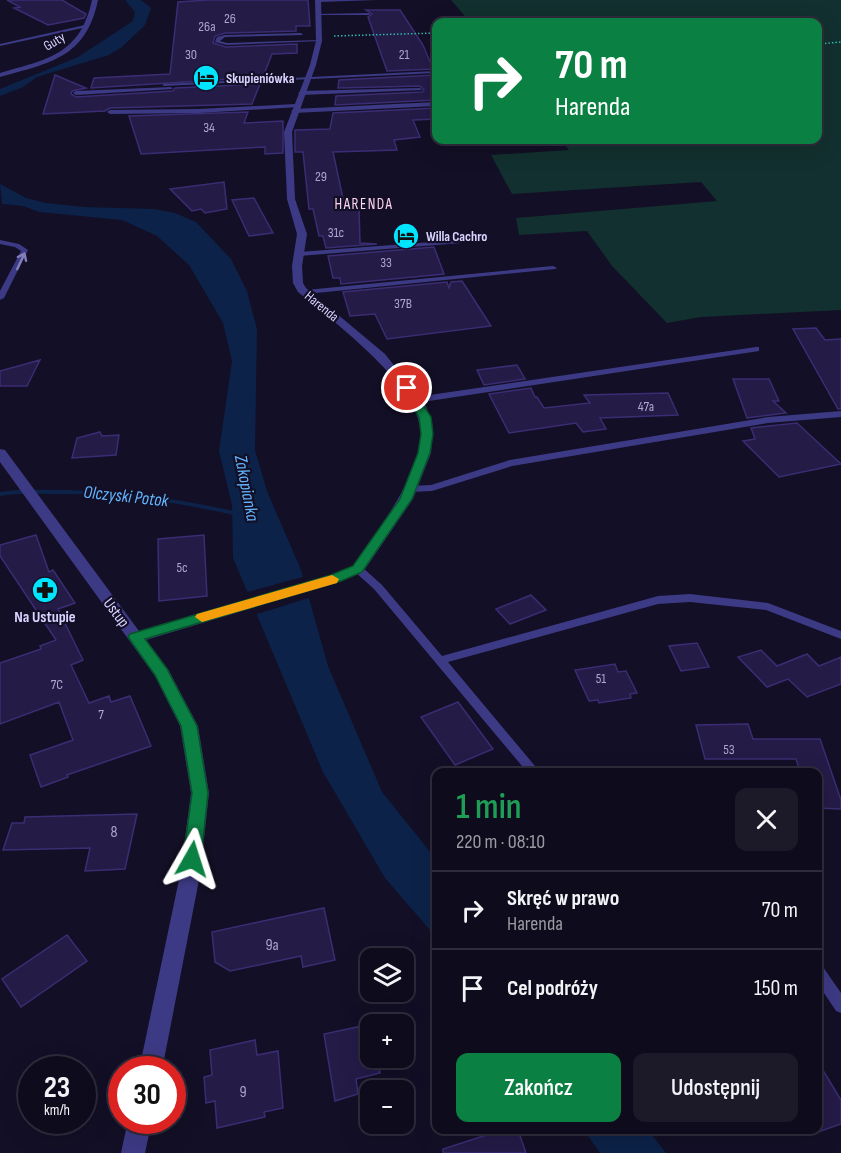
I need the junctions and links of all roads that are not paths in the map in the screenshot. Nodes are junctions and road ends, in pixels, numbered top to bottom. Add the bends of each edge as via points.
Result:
1 (95, 0) edge
2 (375, 0) edge
3 (318, 1) edge
4 (369, 14) dead end
5 (318, 15) junction
6 (85, 26) junction
7 (302, 27) dead end
8 (301, 34) junction
9 (318, 39) junction
10 (301, 41) junction
11 (0, 45) edge
12 (432, 72) edge
13 (0, 75) edge
14 (308, 79) junction
15 (164, 85) dead end
16 (420, 89) dead end
17 (76, 93) dead end
18 (361, 96) dead end
19 (298, 101) junction
20 (432, 105) edge
21 (110, 112) dead end
22 (0, 242) edge
23 (459, 242) dead end
24 (299, 254) junction
25 (553, 268) dead end
26 (306, 292) junction
27 (2, 294) edge
28 (756, 349) dead end
29 (416, 400) junction
30 (841, 414) edge
31 (0, 453) edge
32 (410, 489) junction
33 (358, 569) junction
34 (841, 635) edge
35 (136, 637) junction
36 (441, 660) junction
37 (531, 768) edge
38 (822, 978) edge
39 (841, 1006) edge
40 (153, 1056) edge
41 (137, 1134) edge
42 (133, 1153) edge

1 - 6 street, Guty
2 - 3 lane
3 - 5 street, Harenda
4 - 5 lane
5 - 9 street, Harenda
6 - 11 lane
6 - 13 street, Guty via 80,39 68,49
7 - 8 lane
8 - 10 lane
8 - 10 lane via 225,36 217,42
9 - 10 lane
9 - 14 street, Harenda
12 - 14 lane
14 - 15 lane
14 - 17 lane
14 - 19 street, Harenda
16 - 19 lane
18 - 19 lane
19 - 20 lane
19 - 21 lane via 199,111
19 - 24 street, Harenda via 288,132 291,199 302,234
27 -> 22 lane via 25,250
23 - 24 lane
24 - 26 street, Harenda via 298,283
25 - 26 lane
26 - 29 street, Harenda via 381,356
28 - 29 lane
29 - 32 street, Harenda via 425,417 427,434
30 - 32 lane via 768,420 510,463 432,488
31 - 35 street, Ustup
32 - 33 street, Harenda
33 - 35 street
33 - 36 lane
34 - 36 lane via 768,607 690,598 658,600
35 - 40 street, Ustup via 162,673 189,726 200,793 190,875
36 - 37 lane
38 - 39 lane
41 - 42 street

